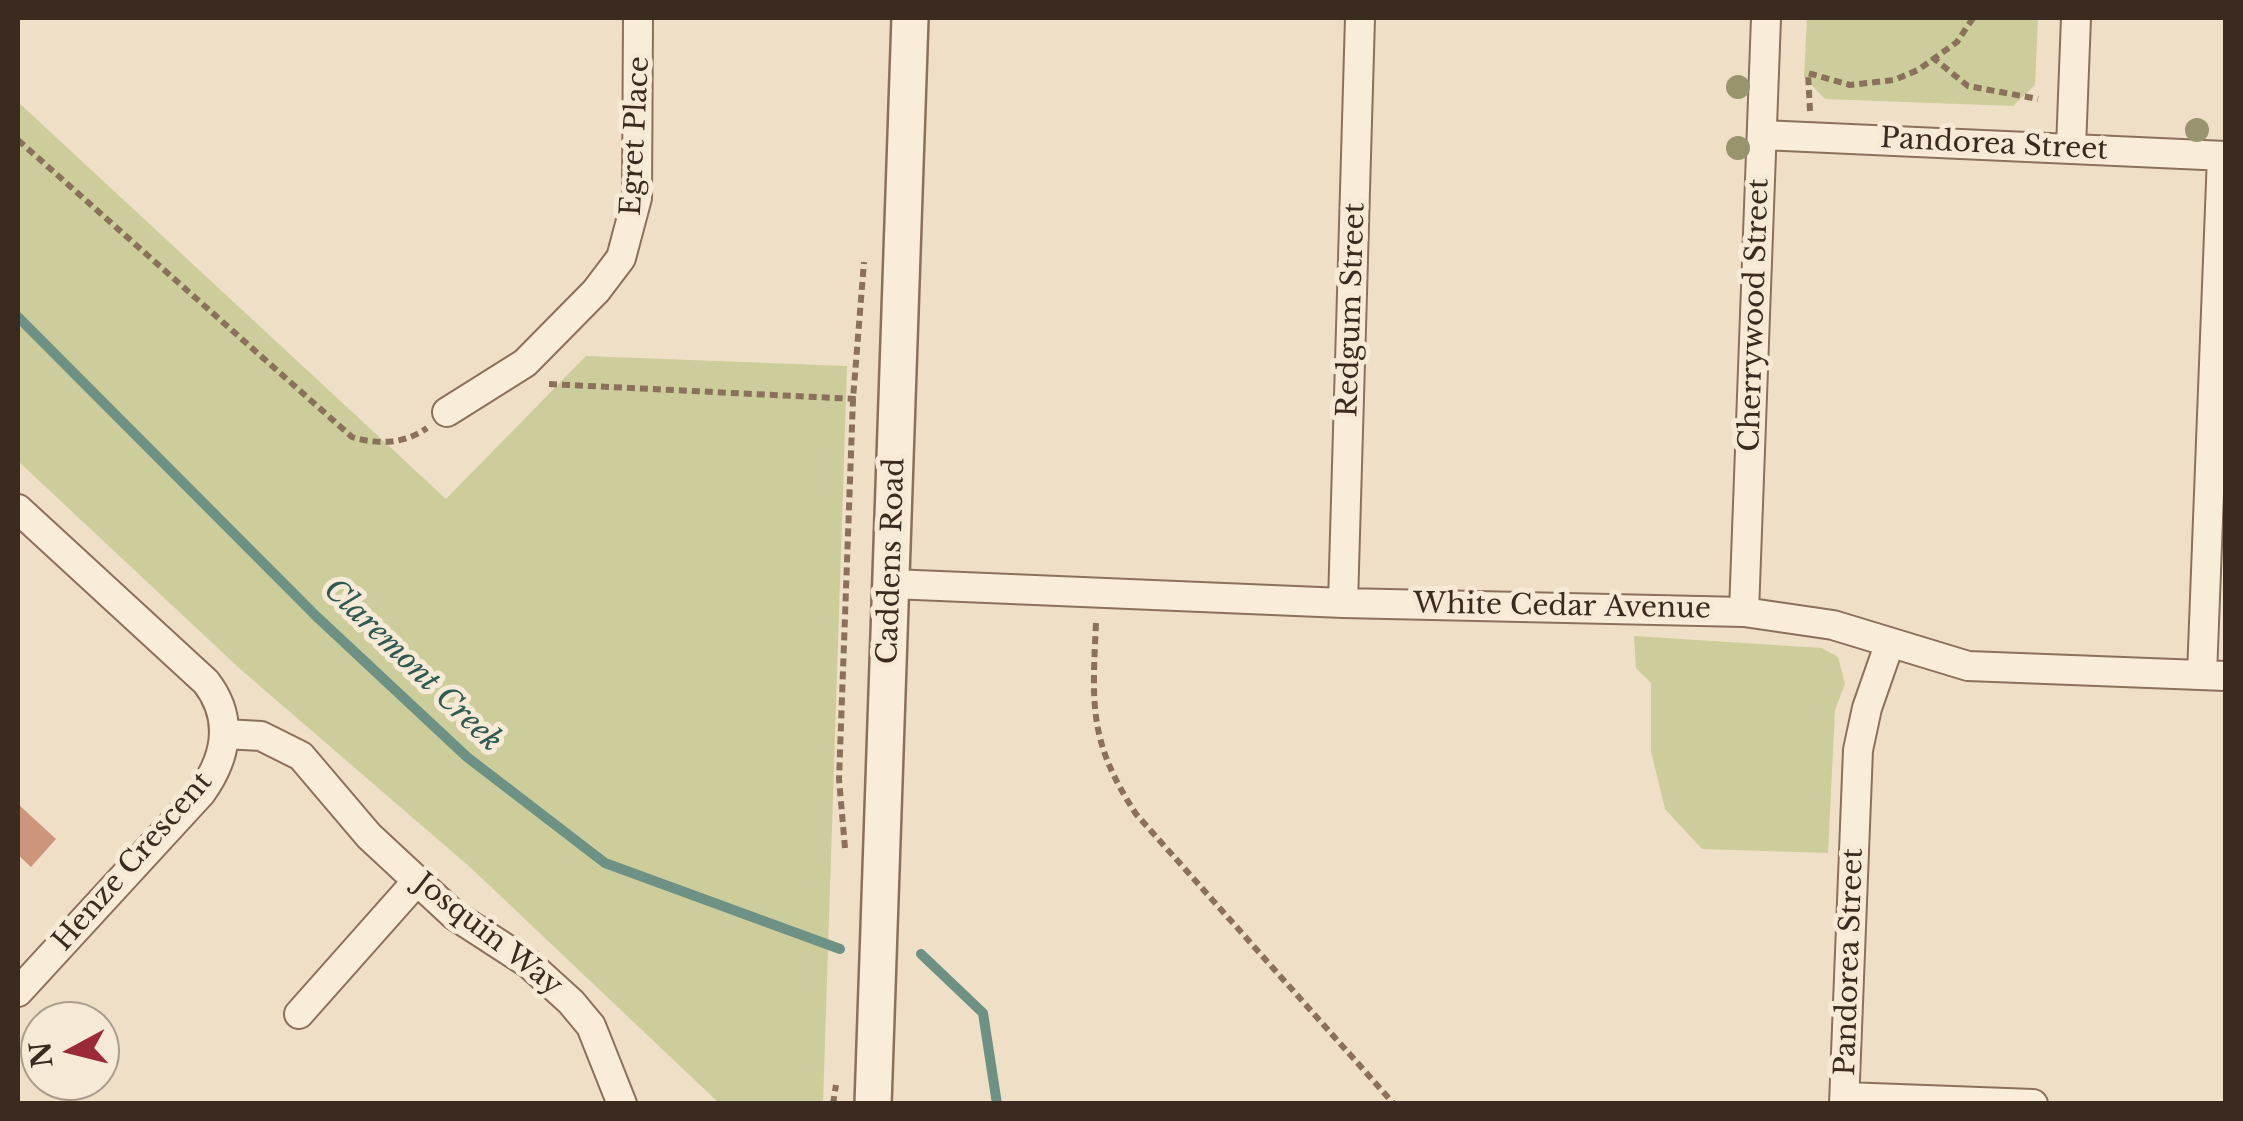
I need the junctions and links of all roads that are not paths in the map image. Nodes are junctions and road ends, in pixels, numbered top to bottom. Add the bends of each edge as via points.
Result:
1 (638, 18) edge
2 (910, 18) edge
3 (1360, 18) edge
4 (1766, 18) edge
5 (2076, 18) edge
6 (1762, 135) junction
7 (2071, 148) junction
8 (2224, 156) edge
9 (447, 412) road end
10 (18, 508) edge
11 (892, 584) junction
12 (1343, 602) junction
13 (1744, 612) junction
14 (1889, 645) junction
15 (2214, 676) edge
16 (225, 734) junction
17 (418, 881) junction
18 (18, 992) edge
19 (299, 1014) dead end
20 (1844, 1100) edge
21 (622, 1104) edge
22 (873, 1104) edge
23 (2033, 1104) edge

1 - 9 street, Egret Place via 637,198 629,238 596,291 526,364
2 - 11 street, Caddens Road
3 - 12 street, Redgum Street
4 - 6 street, Cherrywood Street
5 - 7 street
6 - 7 street, Pandorea Street
6 - 13 street, Cherrywood Street
7 - 8 street, Pandorea Street
8 - 15 street
10 - 16 street via 206,682 222,708
11 - 12 street, White Cedar Avenue
11 - 22 street, Caddens Road
12 - 13 street, White Cedar Avenue
13 - 14 street, White Cedar Avenue via 1812,620
14 - 15 street, White Cedar Avenue via 1968,666
14 - 20 street, Pandorea Street via 1858,750
16 - 17 street, Josquin Way via 261,736 302,756 369,836
16 - 18 street, Henze Crescent via 221,758 201,793
17 - 19 street
17 - 21 street, Josquin Way via 582,1013
20 - 23 street

